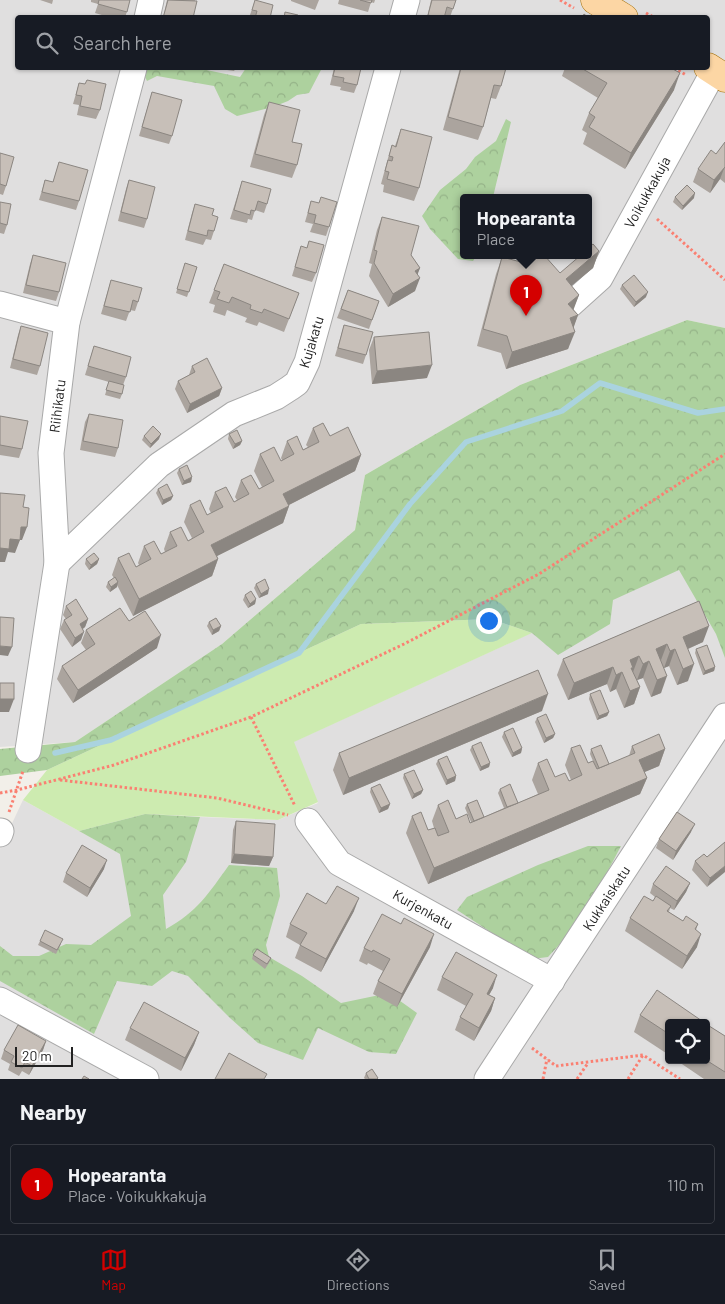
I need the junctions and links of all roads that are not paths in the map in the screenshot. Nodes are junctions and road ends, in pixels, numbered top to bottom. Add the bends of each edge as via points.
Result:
1 (151, 0) edge
2 (407, 0) edge
3 (595, 0) edge
4 (148, 15) edge
5 (403, 15) edge
6 (619, 15) edge
7 (133, 70) edge
8 (387, 70) edge
9 (715, 72) edge
10 (0, 304) edge
11 (570, 305) edge
12 (67, 322) junction
13 (57, 562) junction
14 (725, 716) edge
15 (28, 750) road end
16 (308, 821) road end
17 (552, 981) junction
18 (0, 1000) edge
19 (146, 1079) edge
20 (487, 1079) edge

1 - 4 street
2 - 5 street
3 - 6 main road
7 - 12 street, Riihikatu
8 - 13 street, Kujakatu via 307,362 297,382 276,397 234,414 159,465
9 - 11 street, Voikukkakuja via 600,278
10 - 12 street
12 - 13 street, Riihikatu via 52,453
13 - 15 street, Riihikatu
14 - 17 street, Kukkaiskatu
16 - 17 street, Kurjenkatu via 339,863
17 - 20 street, Kukkaiskatu
18 - 19 street

